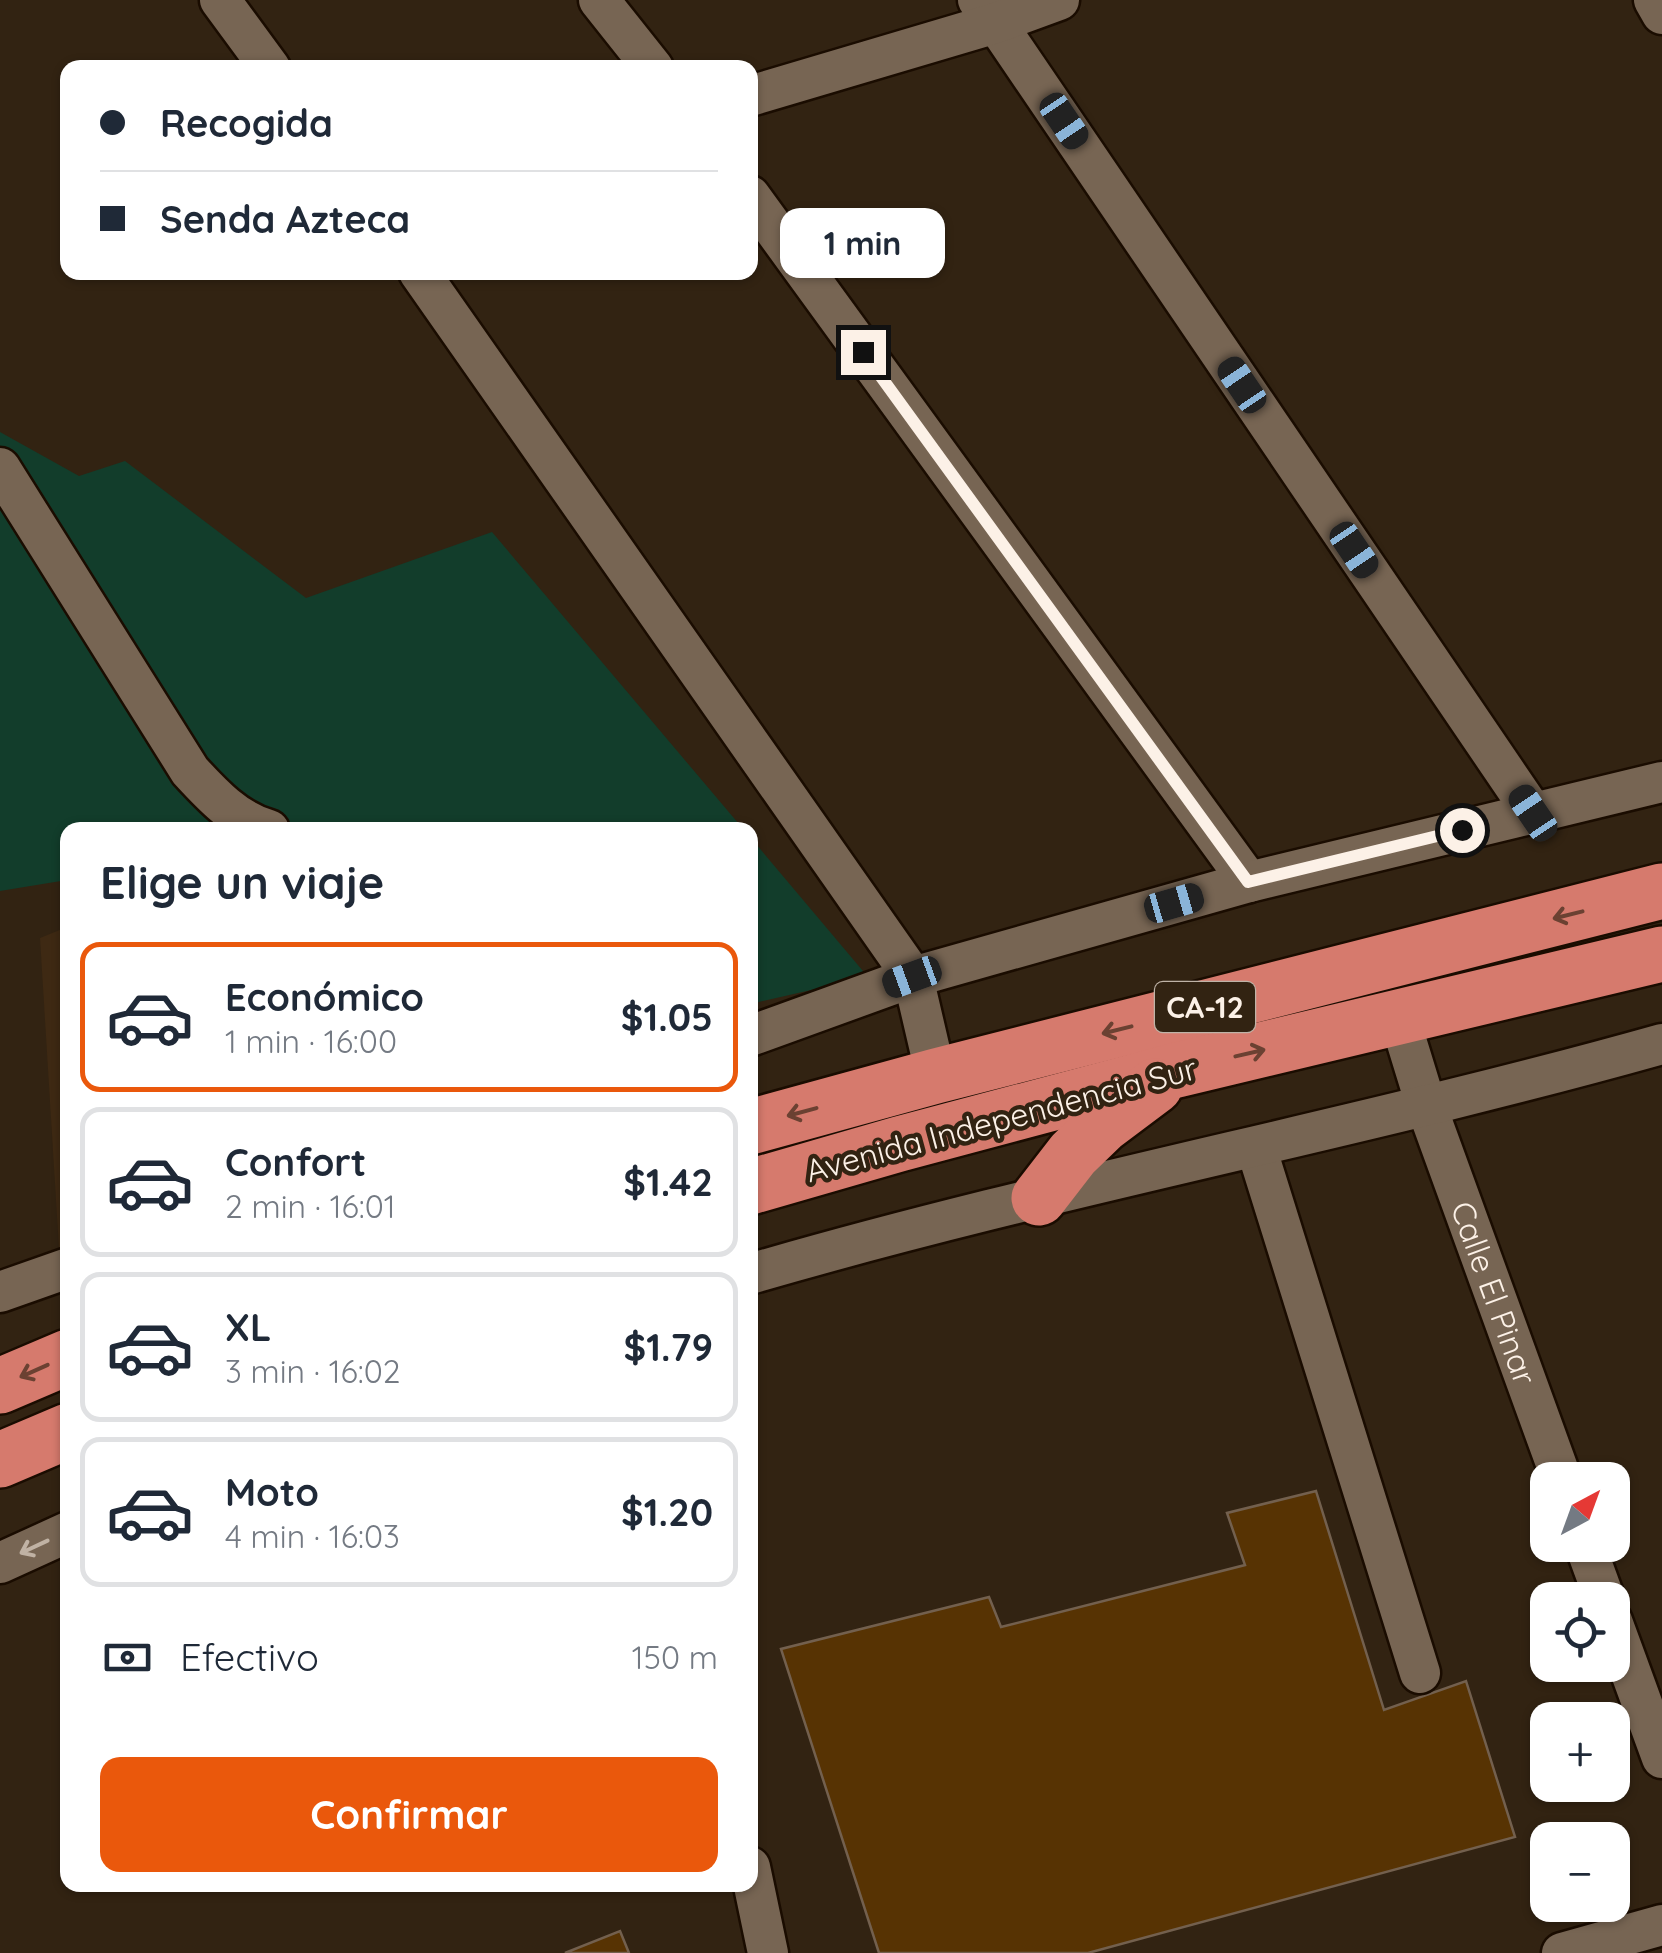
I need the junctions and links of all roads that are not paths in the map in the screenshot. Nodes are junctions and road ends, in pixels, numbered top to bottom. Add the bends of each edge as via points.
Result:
1 (220, 0) edge
2 (599, 0) edge
3 (1059, 0) edge
4 (1654, 0) edge
5 (987, 11) edge
6 (1662, 14) edge
7 (264, 60) edge
8 (647, 60) edge
9 (758, 93) edge
10 (758, 207) edge
11 (424, 280) edge
12 (0, 468) edge
13 (1662, 782) edge
14 (1533, 813) junction
15 (251, 822) edge
16 (1248, 882) junction
17 (1662, 891) edge
18 (1662, 954) edge
19 (912, 977) junction
20 (1399, 1017) junction
21 (758, 1033) edge
22 (1660, 1052) edge
23 (1177, 1070) junction
24 (936, 1076) junction
25 (1426, 1105) junction
26 (758, 1126) edge
27 (1256, 1148) junction
28 (758, 1185) edge
29 (1039, 1198) junction
30 (60, 1271) edge
31 (758, 1272) edge
32 (0, 1292) edge
33 (60, 1360) edge
34 (0, 1386) edge
35 (60, 1434) edge
36 (0, 1460) edge
37 (1555, 1462) edge
38 (60, 1536) edge
39 (0, 1563) edge
40 (1630, 1670) edge
41 (1420, 1673) dead end
42 (1662, 1758) edge
43 (755, 1892) edge
44 (1662, 1925) edge
45 (768, 1953) edge
46 (1562, 1953) edge

1 - 7 street
2 - 8 street
3 - 5 street
4 - 6 street
5 - 9 street
5 - 14 street
10 - 16 street
11 - 19 street
12 - 15 street via 190,771 214,798
13 - 14 street
14 - 16 street
16 - 19 street
17 -> 24 highway, Avenida Independencia Sur / CA-12
18 - 20 highway, Avenida Independencia Sur / CA-12
19 - 21 street
19 - 24 street
23 -> 20 highway, Avenida Independencia Sur / CA-12
20 - 25 street, Calle El Pinar
22 - 25 street
23 - 28 highway, Avenida Independencia Sur / CA-12
23 - 29 highway via 1102,1125
24 -> 26 highway, Avenida Independencia Sur / CA-12
25 - 27 street
25 - 37 street, Calle El Pinar
27 - 29 street
27 - 41 street
29 - 31 street
30 - 32 street
33 -> 34 highway
35 - 36 highway
38 -> 39 street
40 - 42 street
43 - 45 street
44 - 46 street

